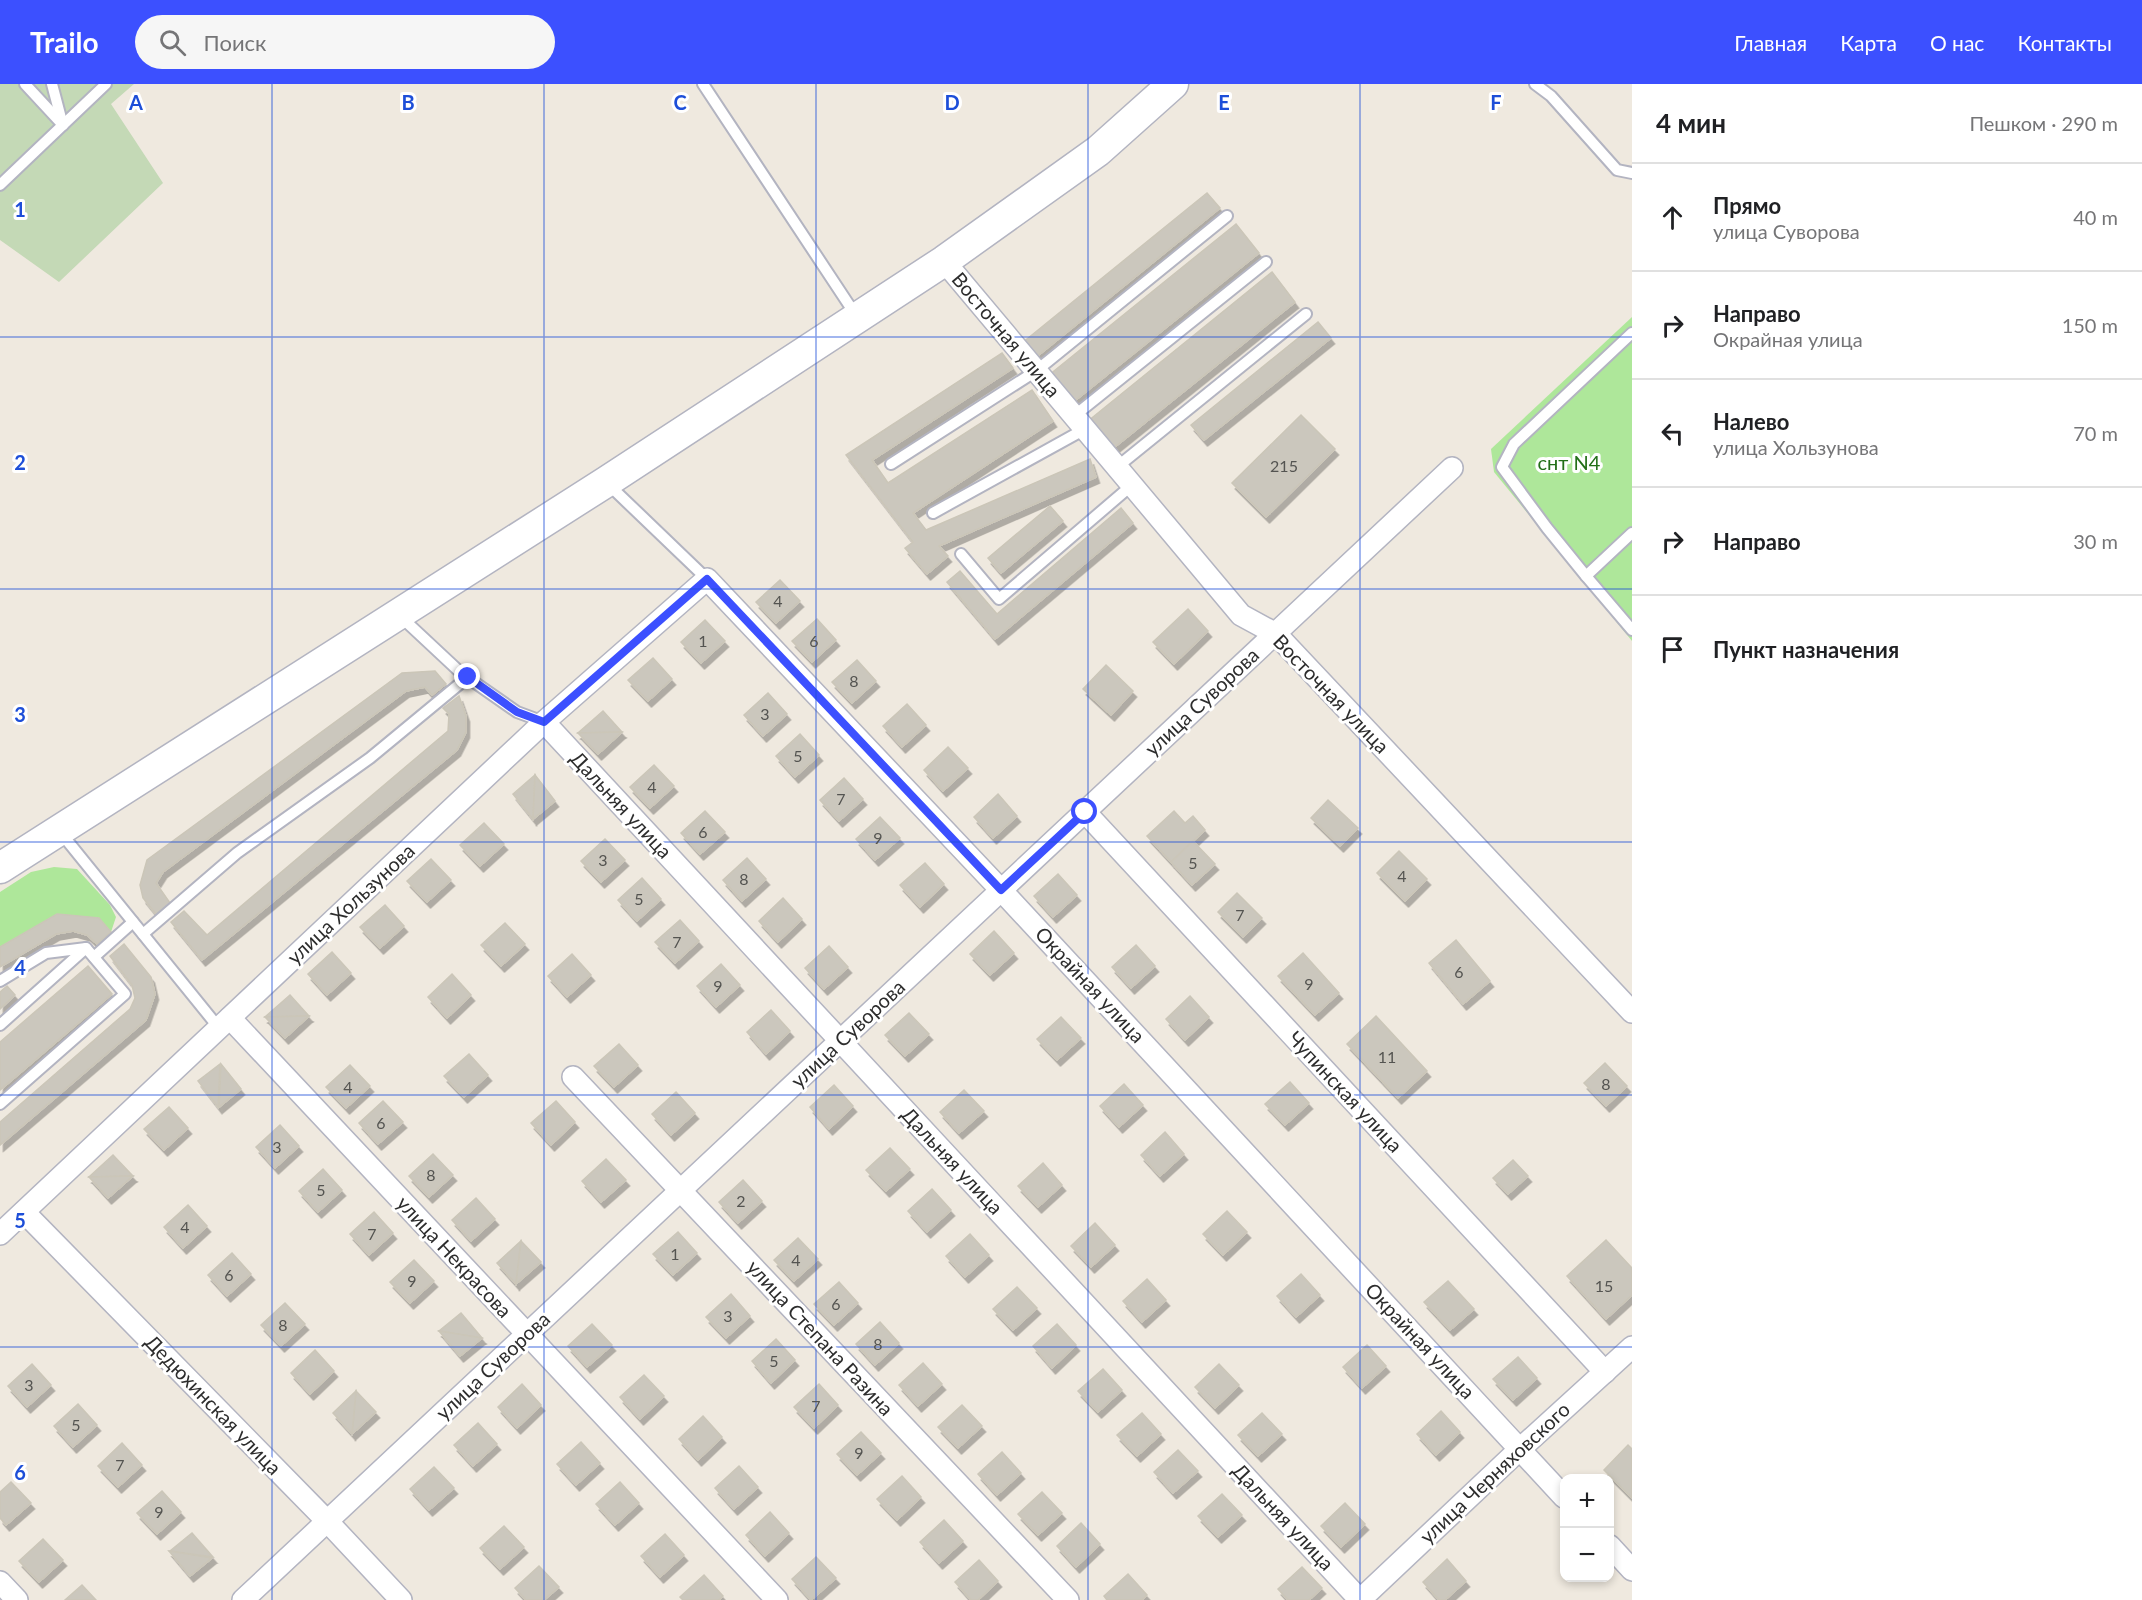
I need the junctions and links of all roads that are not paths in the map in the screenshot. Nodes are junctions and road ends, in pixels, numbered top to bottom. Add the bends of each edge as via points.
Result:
1 (25, 84) edge
2 (52, 84) edge
3 (106, 84) edge
4 (703, 84) edge
5 (1173, 84) edge
6 (1535, 84) edge
7 (63, 125) junction
8 (1632, 173) edge
9 (0, 185) edge
10 (1227, 216) dead end
11 (944, 261) junction
12 (1266, 262) dead end
13 (1306, 314) dead end
14 (857, 317) junction
15 (1632, 333) edge
16 (1036, 371) junction
17 (1080, 423) junction
18 (891, 464) dead end
19 (1117, 467) junction
20 (1452, 468) dead end
21 (606, 482) junction
22 (1132, 485) junction
23 (933, 513) dead end
24 (1632, 533) edge
25 (961, 554) dead end
26 (1586, 576) junction
27 (707, 579) junction
28 (397, 613) junction
29 (1632, 630) edge
30 (1276, 634) junction
31 (468, 677) junction
32 (544, 722) junction
33 (1085, 812) junction
34 (59, 831) junction
35 (0, 868) edge
36 (1001, 890) junction
37 (133, 922) junction
38 (143, 934) junction
39 (90, 953) junction
40 (0, 981) edge
41 (1632, 1012) edge
42 (225, 1023) junction
43 (0, 1025) edge
44 (841, 1041) junction
45 (573, 1077) dead end
46 (0, 1104) edge
47 (680, 1191) junction
48 (24, 1212) junction
49 (0, 1234) edge
50 (527, 1334) junction
51 (1632, 1347) edge
52 (1605, 1372) junction
53 (1520, 1449) junction
54 (1560, 1493) edge
55 (327, 1521) junction
56 (1614, 1550) edge
57 (1632, 1570) edge
58 (0, 1582) edge
59 (17, 1600) edge
60 (243, 1600) edge
61 (401, 1600) edge
62 (777, 1600) edge
63 (1068, 1600) edge
64 (1360, 1600) edge

1 - 7 lane
2 - 7 lane
3 - 7 lane
4 - 14 lane
5 - 11 main road via 1098,151
6 - 8 lane via 1551,96 1617,170
7 - 9 lane
10 - 16 lane
11 - 14 main road
11 - 16 street, Восточная улица
12 - 17 lane
13 - 19 lane
14 - 21 main road
15 - 26 lane via 1514,444 1502,466
16 - 17 street, Восточная улица
16 - 18 lane
17 - 19 street, Восточная улица
17 - 23 lane
19 - 22 street, Восточная улица
20 - 30 street, улица Суворова
21 - 27 lane, Окрайная улица
21 - 28 main road
22 - 25 lane via 999,598
22 - 30 street, Восточная улица via 1241,615
24 - 26 lane
26 - 29 lane
27 - 32 street, улица Хользунова
27 - 36 street, Окрайная улица
28 - 31 lane
28 - 34 main road
30 - 33 street, улица Суворова
30 - 41 street, Восточная улица
31 - 32 lane via 517,712
31 - 38 lane via 370,758 237,853
32 - 42 street, улица Хользунова
32 - 44 street, Дальняя улица
33 - 36 street, улица Суворова
33 - 52 street, Чупинская улица
34 - 35 main road
34 - 37 lane
36 - 44 street, улица Суворова
36 - 53 street, Окрайная улица
37 - 38 lane
37 - 39 lane
38 - 42 lane
39 - 40 lane via 46,953
39 - 43 lane
39 - 46 lane via 125,994
42 - 48 street, улица Хользунова
42 - 50 street, улица Некрасова
44 - 47 street, улица Суворова
44 - 64 street, Дальняя улица
45 - 47 street, улица Степана Разина
47 - 50 street, улица Суворова
47 - 63 street, улица Степана Разина
48 - 49 street, улица Хользунова
48 - 55 street, Дедюхинская улица
50 - 55 street, улица Суворова
50 - 62 street, улица Некрасова
51 - 52 street, улица Черняховского
52 - 53 street, улица Черняховского
53 - 54 street, Окрайная улица
53 - 64 street, улица Черняховского
55 - 60 street, улица Суворова
55 - 61 street, Дедюхинская улица
56 - 57 street
58 - 59 street

